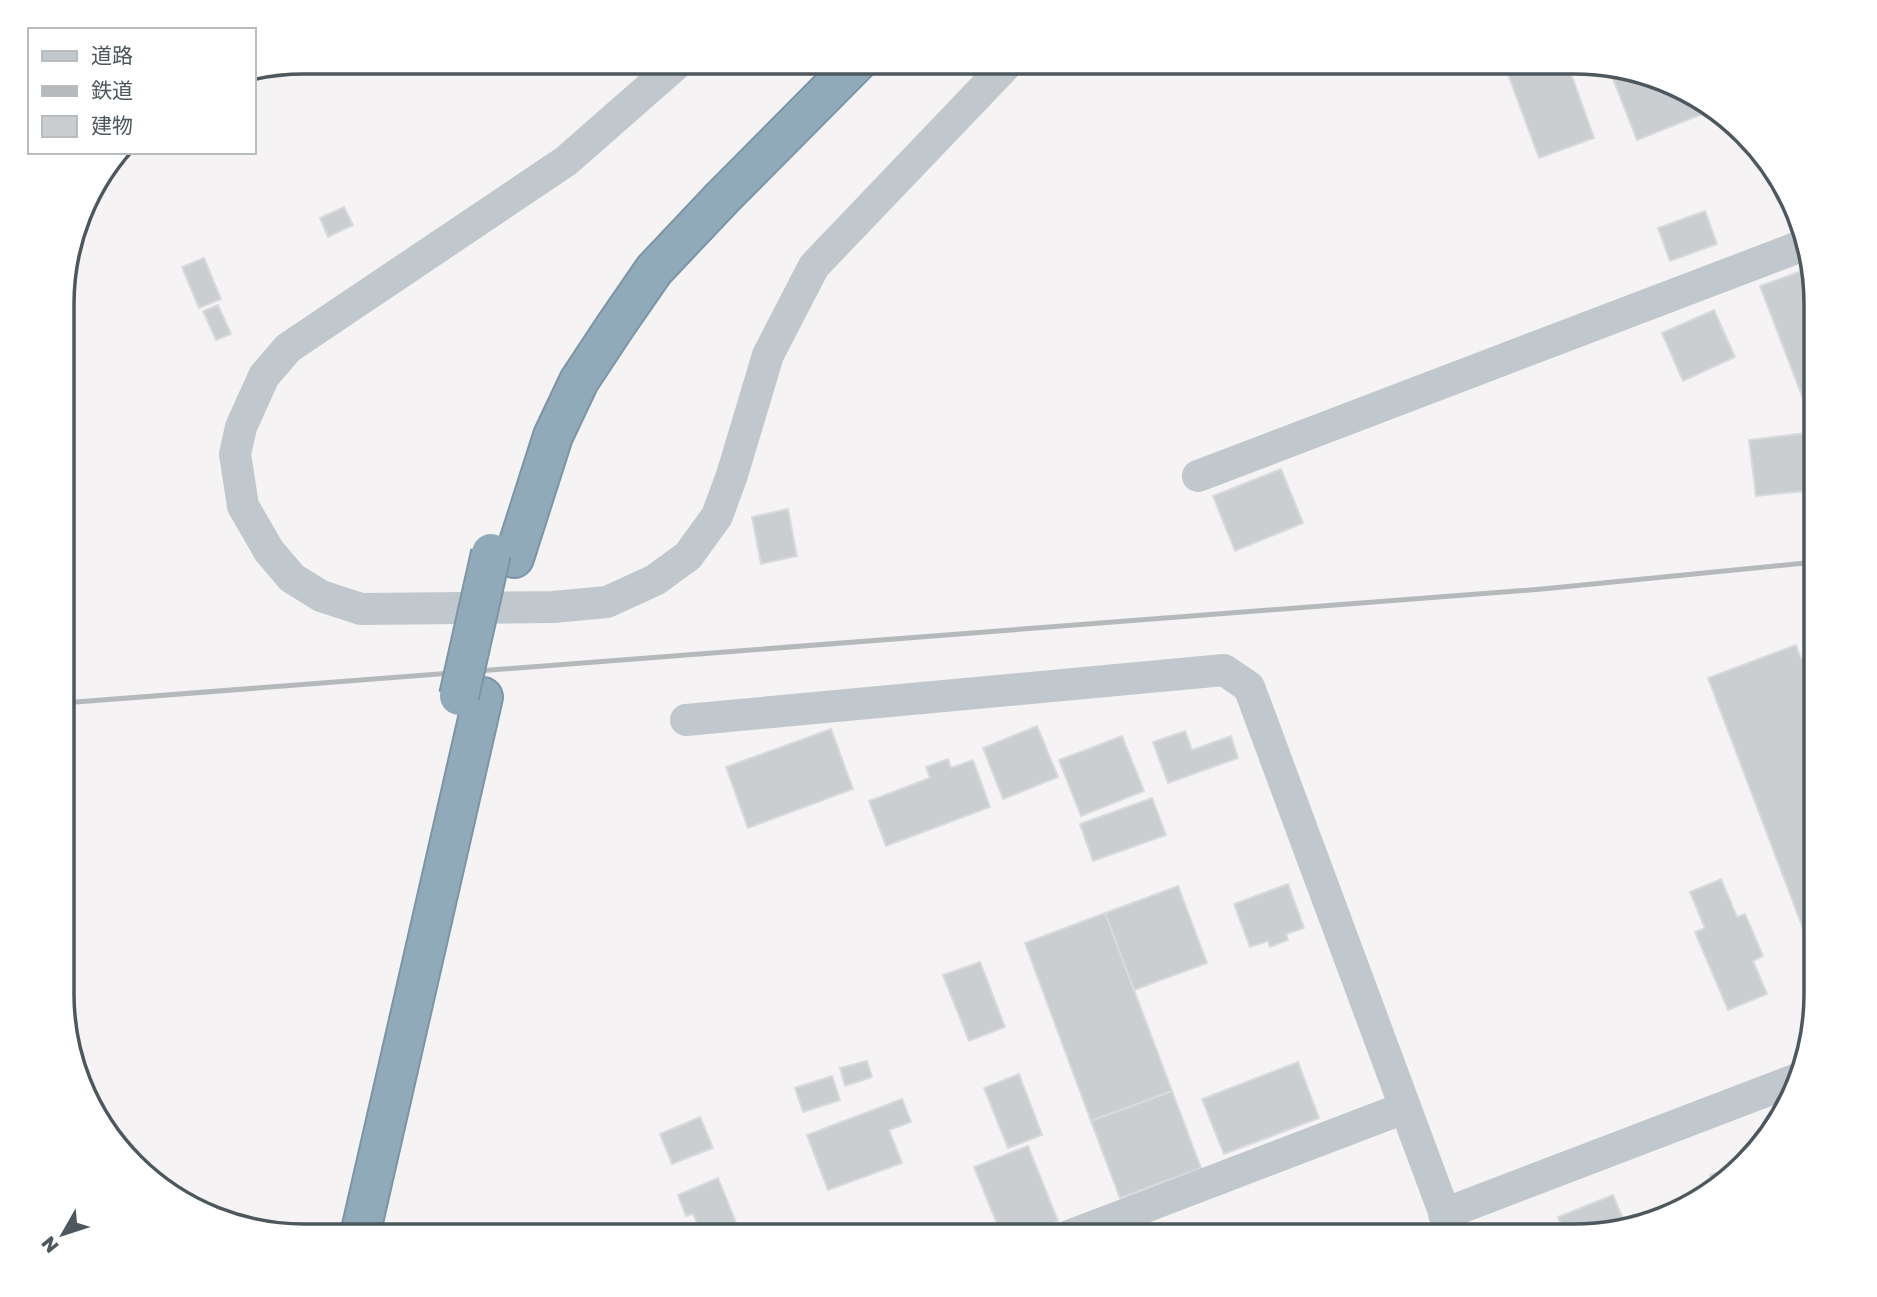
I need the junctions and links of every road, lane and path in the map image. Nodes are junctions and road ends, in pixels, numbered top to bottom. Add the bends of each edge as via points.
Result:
1 (665, 74) edge
2 (814, 74) edge
3 (845, 74) edge
4 (997, 74) edge
5 (1797, 248) edge
6 (1198, 476) dead end
7 (502, 556) junction
8 (471, 697) junction
9 (686, 720) dead end
10 (1785, 1084) edge
11 (1404, 1108) junction
12 (341, 1223) edge
13 (362, 1223) edge
14 (1101, 1224) edge
15 (1448, 1224) edge
16 (1451, 1224) edge

1 - 4 street via 565,161 288,348 264,376 235,454 243,506 269,551 292,578 321,596 361,609 593,604 655,580 688,556 717,516 768,355 814,265
2 - 7 highway via 640,253 557,368 528,428
3 - 7 highway via 646,281 579,381
5 - 6 street
7 - 8 highway
8 - 12 highway
8 - 13 highway
9 - 11 street via 1224,670 1249,687
10 - 16 street
11 - 14 street
11 - 15 street

